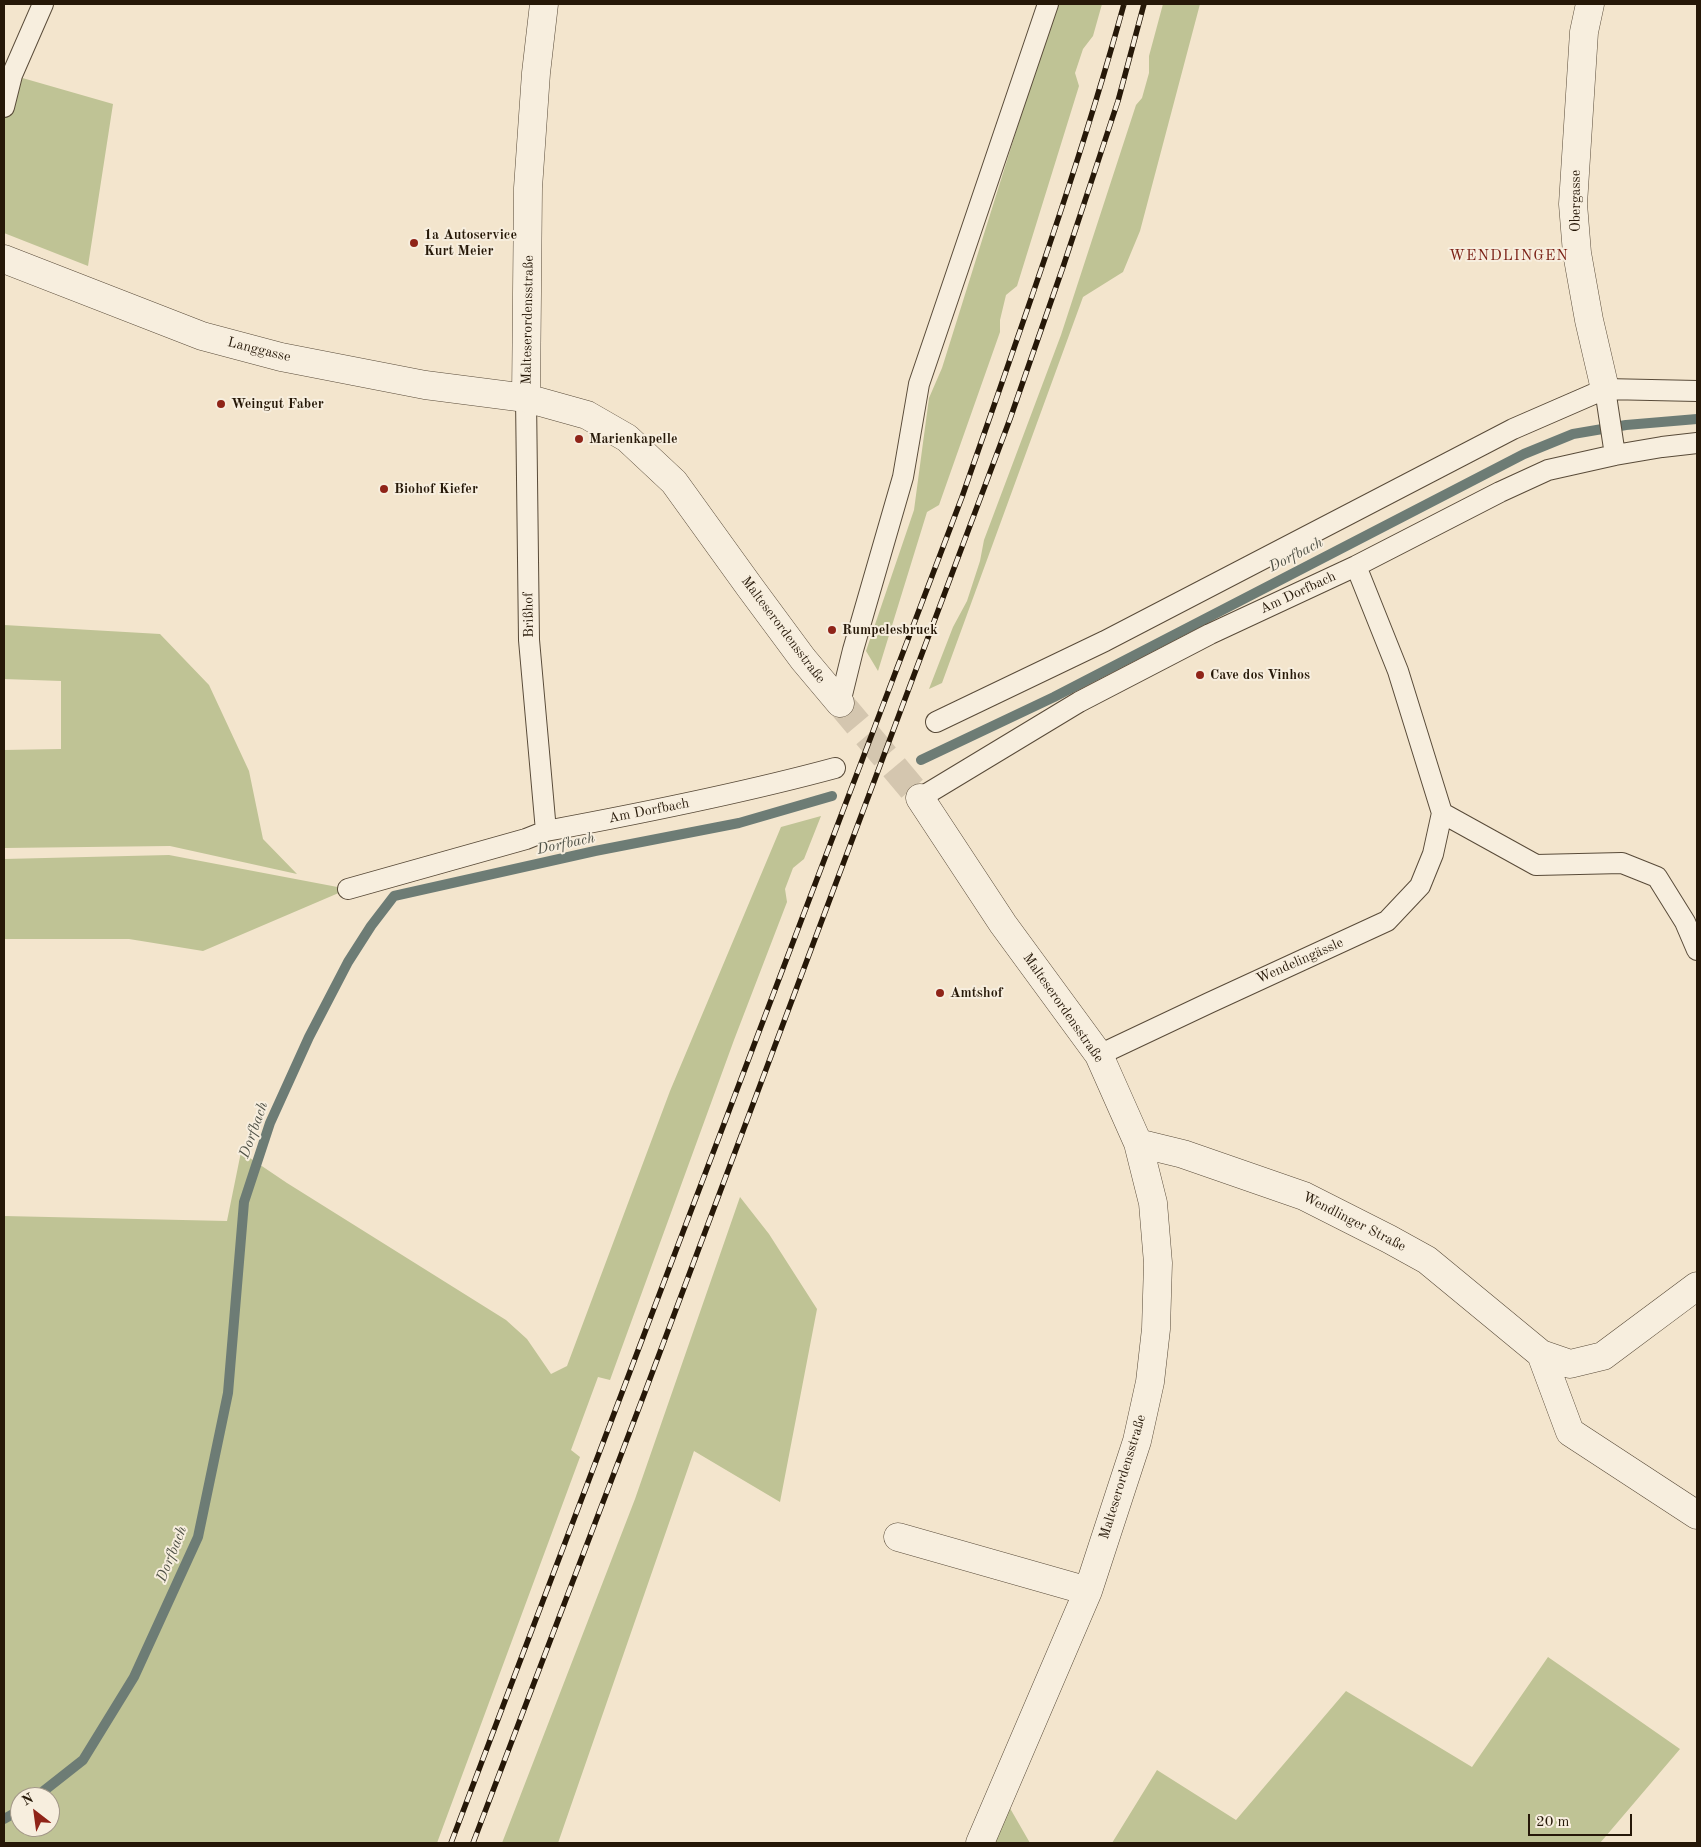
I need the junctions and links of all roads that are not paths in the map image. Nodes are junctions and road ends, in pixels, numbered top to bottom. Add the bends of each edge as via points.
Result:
1 (43, 4) edge
2 (544, 4) edge
3 (1048, 4) edge
4 (1590, 4) edge
5 (4, 107) edge
6 (4, 259) edge
7 (1697, 391) edge
8 (1607, 397) junction
9 (526, 398) junction
10 (1697, 443) edge
11 (1614, 449) junction
12 (1356, 566) junction
13 (840, 703) joint
14 (936, 722) dead end
15 (834, 768) dead end
16 (920, 798) joint
17 (1442, 813) junction
18 (546, 831) junction
19 (348, 889) dead end
20 (1697, 950) edge
21 (1099, 1055) junction
22 (1138, 1143) junction
23 (1697, 1286) edge
24 (1541, 1354) junction
25 (1697, 1515) edge
26 (898, 1537) dead end
27 (1088, 1591) junction
28 (980, 1843) edge

1 - 5 lane via 12,75
2 - 9 street, Malteserordensstraße via 528,188
3 - 13 lane via 919,384 903,477 852,650
4 - 8 street, Obergasse via 1584,32 1574,204 1577,253
6 - 9 street, Langgasse via 202,336 281,357 425,385
7 - 8 lane
8 - 11 lane, Obergasse
8 - 14 lane via 1513,429 1105,641
9 - 13 street, Malteserordensstraße via 587,415 627,438 674,482 804,660
9 - 18 lane, Brißhof via 530,640
10 - 11 lane, Am Dorfbach
11 - 12 lane, Am Dorfbach via 1548,470
12 - 16 lane, Am Dorfbach via 1210,634 1079,702
12 - 17 lane, Wendelingässle via 1398,671
15 - 18 lane, Am Dorfbach via 683,805
16 - 21 street, Malteserordensstraße via 1003,924
17 - 20 lane via 1536,865 1622,863 1657,877 1685,922
17 - 21 lane, Wendelingässle via 1433,854 1420,886 1387,921
18 - 19 lane, Am Dorfbach
21 - 22 street, Malteserordensstraße
22 - 24 street, Wendlinger Straße via 1183,1154 1304,1196 1389,1238 1427,1260
22 - 27 street, Malteserordensstraße via 1153,1203 1158,1263 1156,1329 1138,1441
23 - 24 street, Wendlinger Straße via 1603,1356 1570,1364
24 - 25 street via 1570,1432
26 - 27 street
27 - 28 street, Malteserordensstraße

